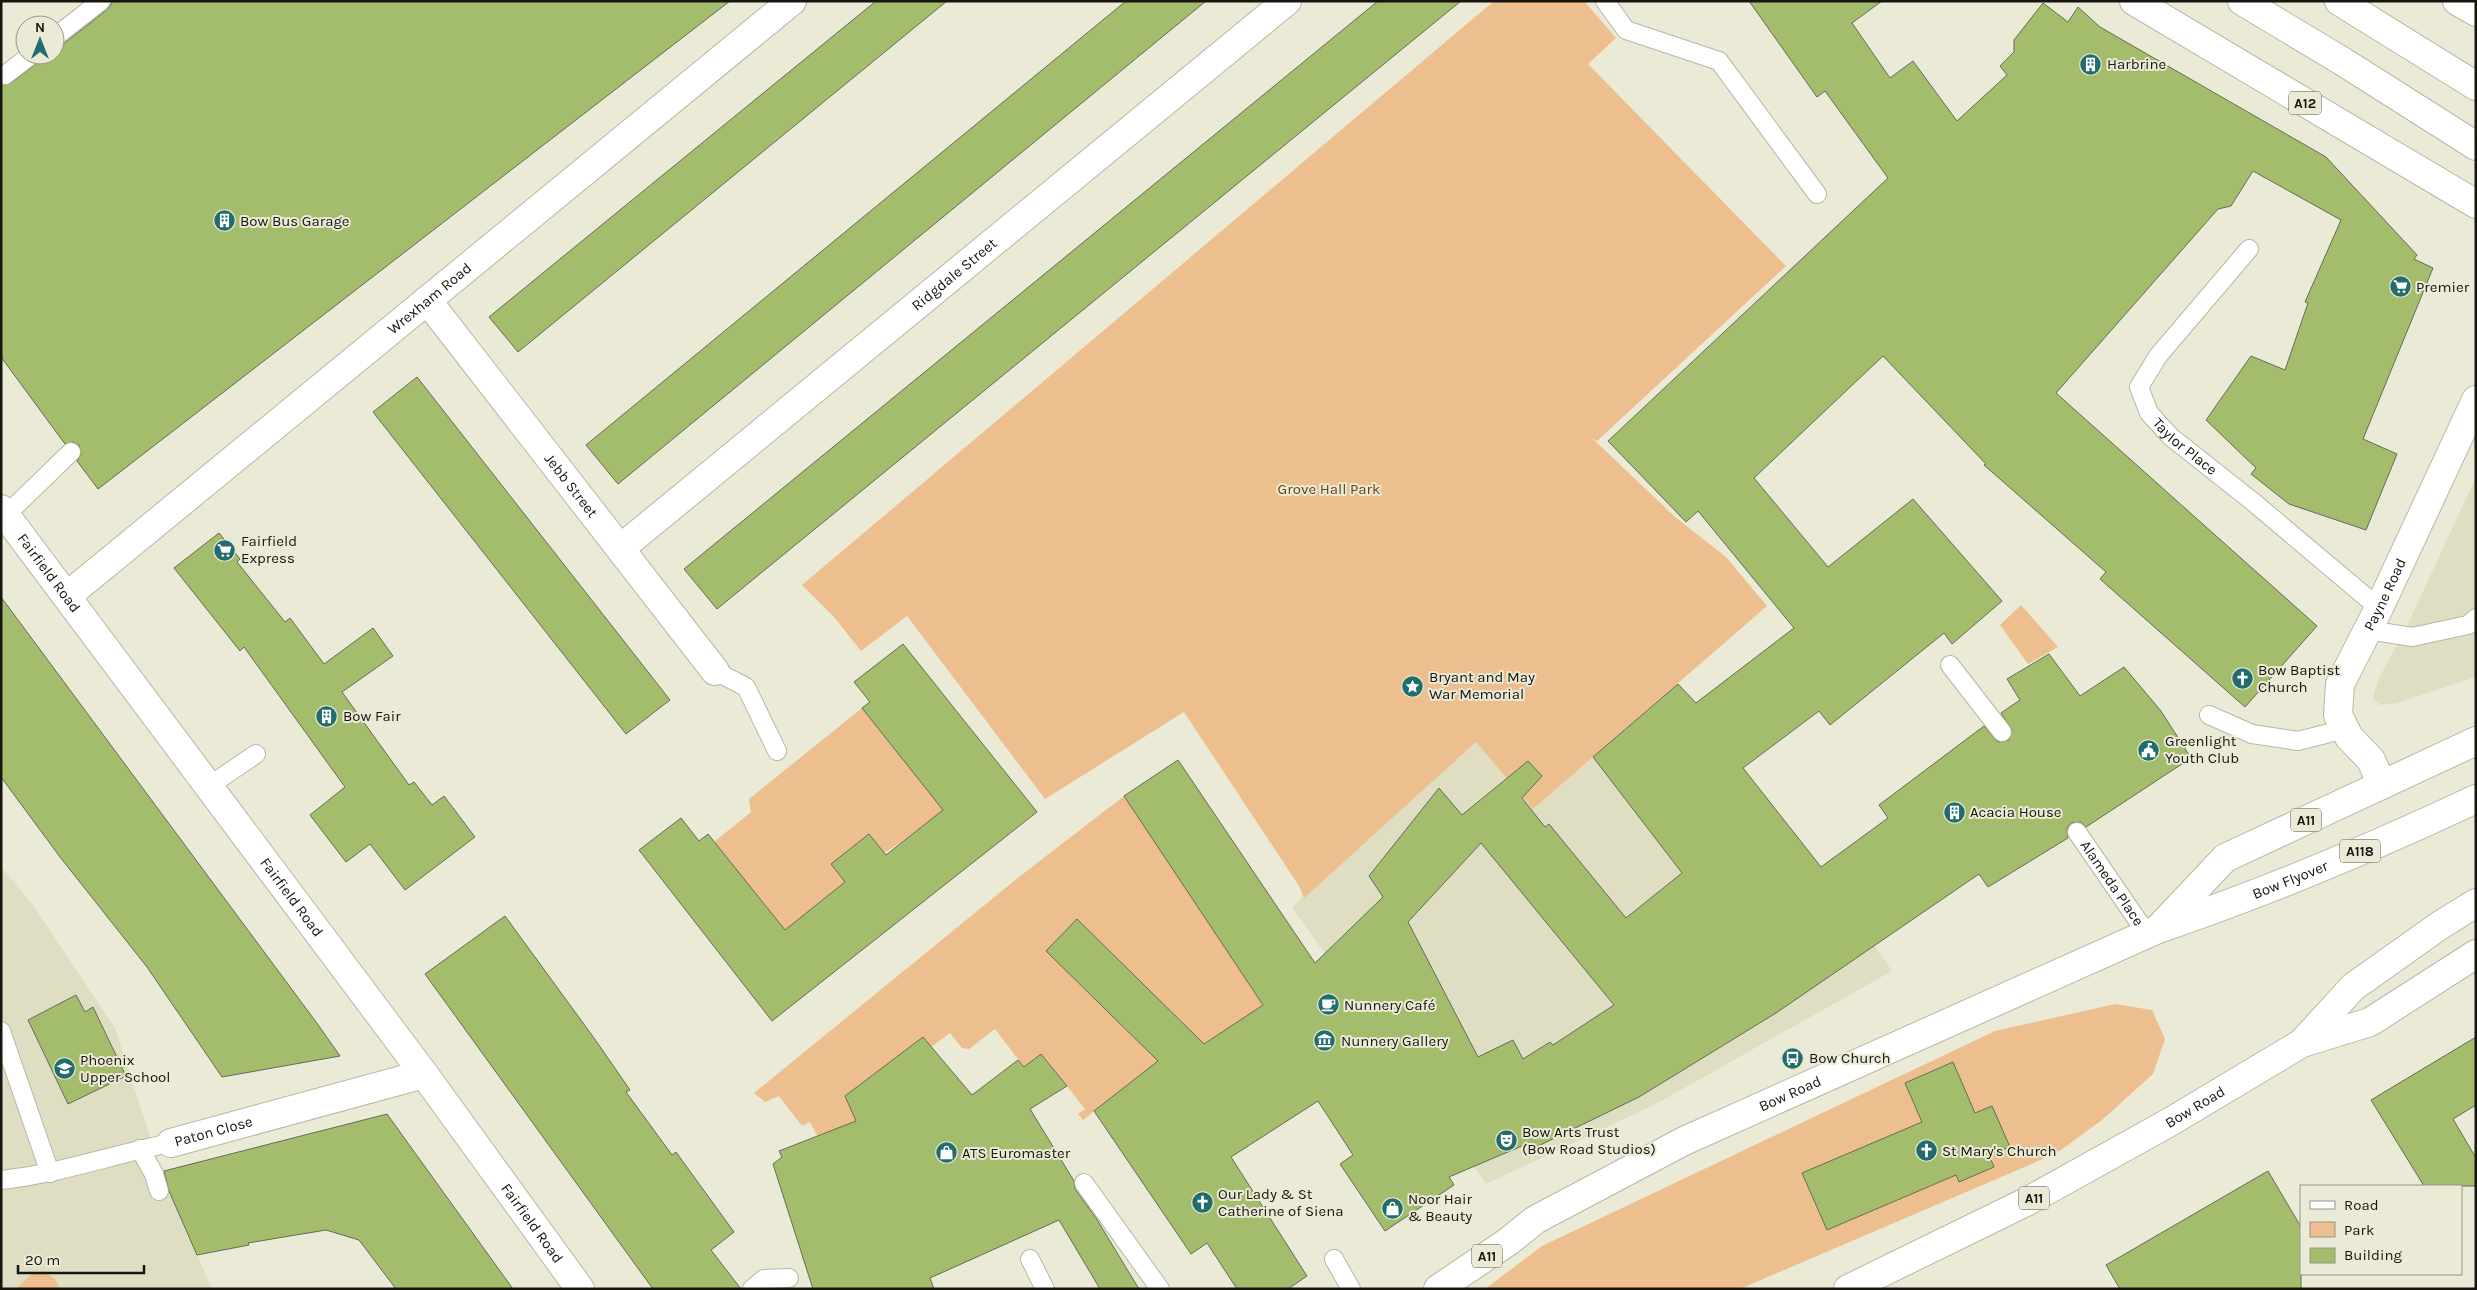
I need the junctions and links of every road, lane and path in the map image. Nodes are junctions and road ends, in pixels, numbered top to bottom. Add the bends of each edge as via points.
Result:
1 (100, 1) edge
2 (792, 1) edge
3 (1287, 1) edge
4 (1605, 1) edge
5 (2134, 1) edge
6 (2242, 1) edge
7 (2339, 1) edge
8 (2457, 1) edge
9 (2476, 12) edge
10 (65, 28) edge
11 (19, 65) edge
12 (5, 76) dead end
13 (2476, 86) edge
14 (2476, 146) edge
15 (1817, 194) dead end
16 (2476, 204) edge
17 (2249, 249) dead end
18 (427, 300) junction
19 (2476, 400) edge
20 (71, 452) dead end
21 (4, 512) edge
22 (621, 548) junction
23 (67, 596) junction
24 (2374, 619) junction
25 (2473, 623) edge
26 (1950, 665) dead end
27 (715, 671) joint
28 (2208, 715) dead end
29 (2345, 729) junction
30 (2002, 732) dead end
31 (2476, 741) edge
32 (777, 750) dead end
33 (256, 754) dead end
34 (2382, 785) junction
35 (209, 786) junction
36 (2476, 799) edge
37 (2077, 832) dead end
38 (2476, 903) edge
39 (2152, 932) junction
40 (2476, 954) edge
41 (1, 1031) edge
42 (2302, 1043) junction
43 (424, 1074) junction
44 (171, 1143) joint
45 (140, 1149) junction
46 (50, 1173) junction
47 (1, 1180) edge
48 (1084, 1183) dead end
49 (159, 1190) dead end
50 (1030, 1260) dead end
51 (1334, 1260) dead end
52 (789, 1278) dead end
53 (580, 1289) edge
54 (752, 1289) edge
55 (1045, 1289) edge
56 (1160, 1289) edge
57 (1351, 1289) edge
58 (1438, 1289) edge
59 (1848, 1289) edge

1 - 10 lane
2 - 18 main road, Wrexham Road
3 - 22 main road, Ridgdale Street
4 - 15 lane via 1626,30 1718,61
5 - 16 main road, A12
6 - 14 main road
7 - 13 main road
8 - 9 main road
11 - 12 lane
17 - 24 lane, Taylor Place via 2158,356 2139,387 2149,413 2171,437 2252,501
18 - 22 main road, Jebb Street
18 - 23 main road, Wrexham Road
19 - 24 main road, Payne Road
20 - 21 lane
21 - 23 main road, Fairfield Road
22 - 27 main road, Jebb Street
23 - 35 main road, Fairfield Road
24 - 25 lane via 2412,636
24 - 29 main road, Payne Road via 2340,684 2338,715
26 - 30 lane
27 - 32 lane via 746,687
28 - 29 lane via 2252,734 2298,741
29 - 34 main road, Payne Road via 2371,760
31 - 34 main road, A11
33 - 35 lane
34 - 39 main road, A11 via 2225,858
35 - 43 main road, Fairfield Road
36 - 39 main road, Bow Flyover / A118 via 2243,900
37 - 39 lane, Alameda Place
38 - 42 main road, Bow Road via 2353,987
39 - 58 main road, Bow Road / A11 via 1684,1140 1535,1220
40 - 42 main road, Bow Road / A11 via 2370,1022
41 - 46 lane
42 - 59 main road, Bow Road / A11 via 2170,1122 2026,1202
43 - 44 main road, Paton Close
43 - 53 main road, Fairfield Road
44 - 45 lane, Paton Close
45 - 46 lane, Paton Close
45 - 49 lane
46 - 47 lane, Paton Close
48 - 56 lane
50 - 55 lane
51 - 57 lane
52 - 54 lane via 764,1279

